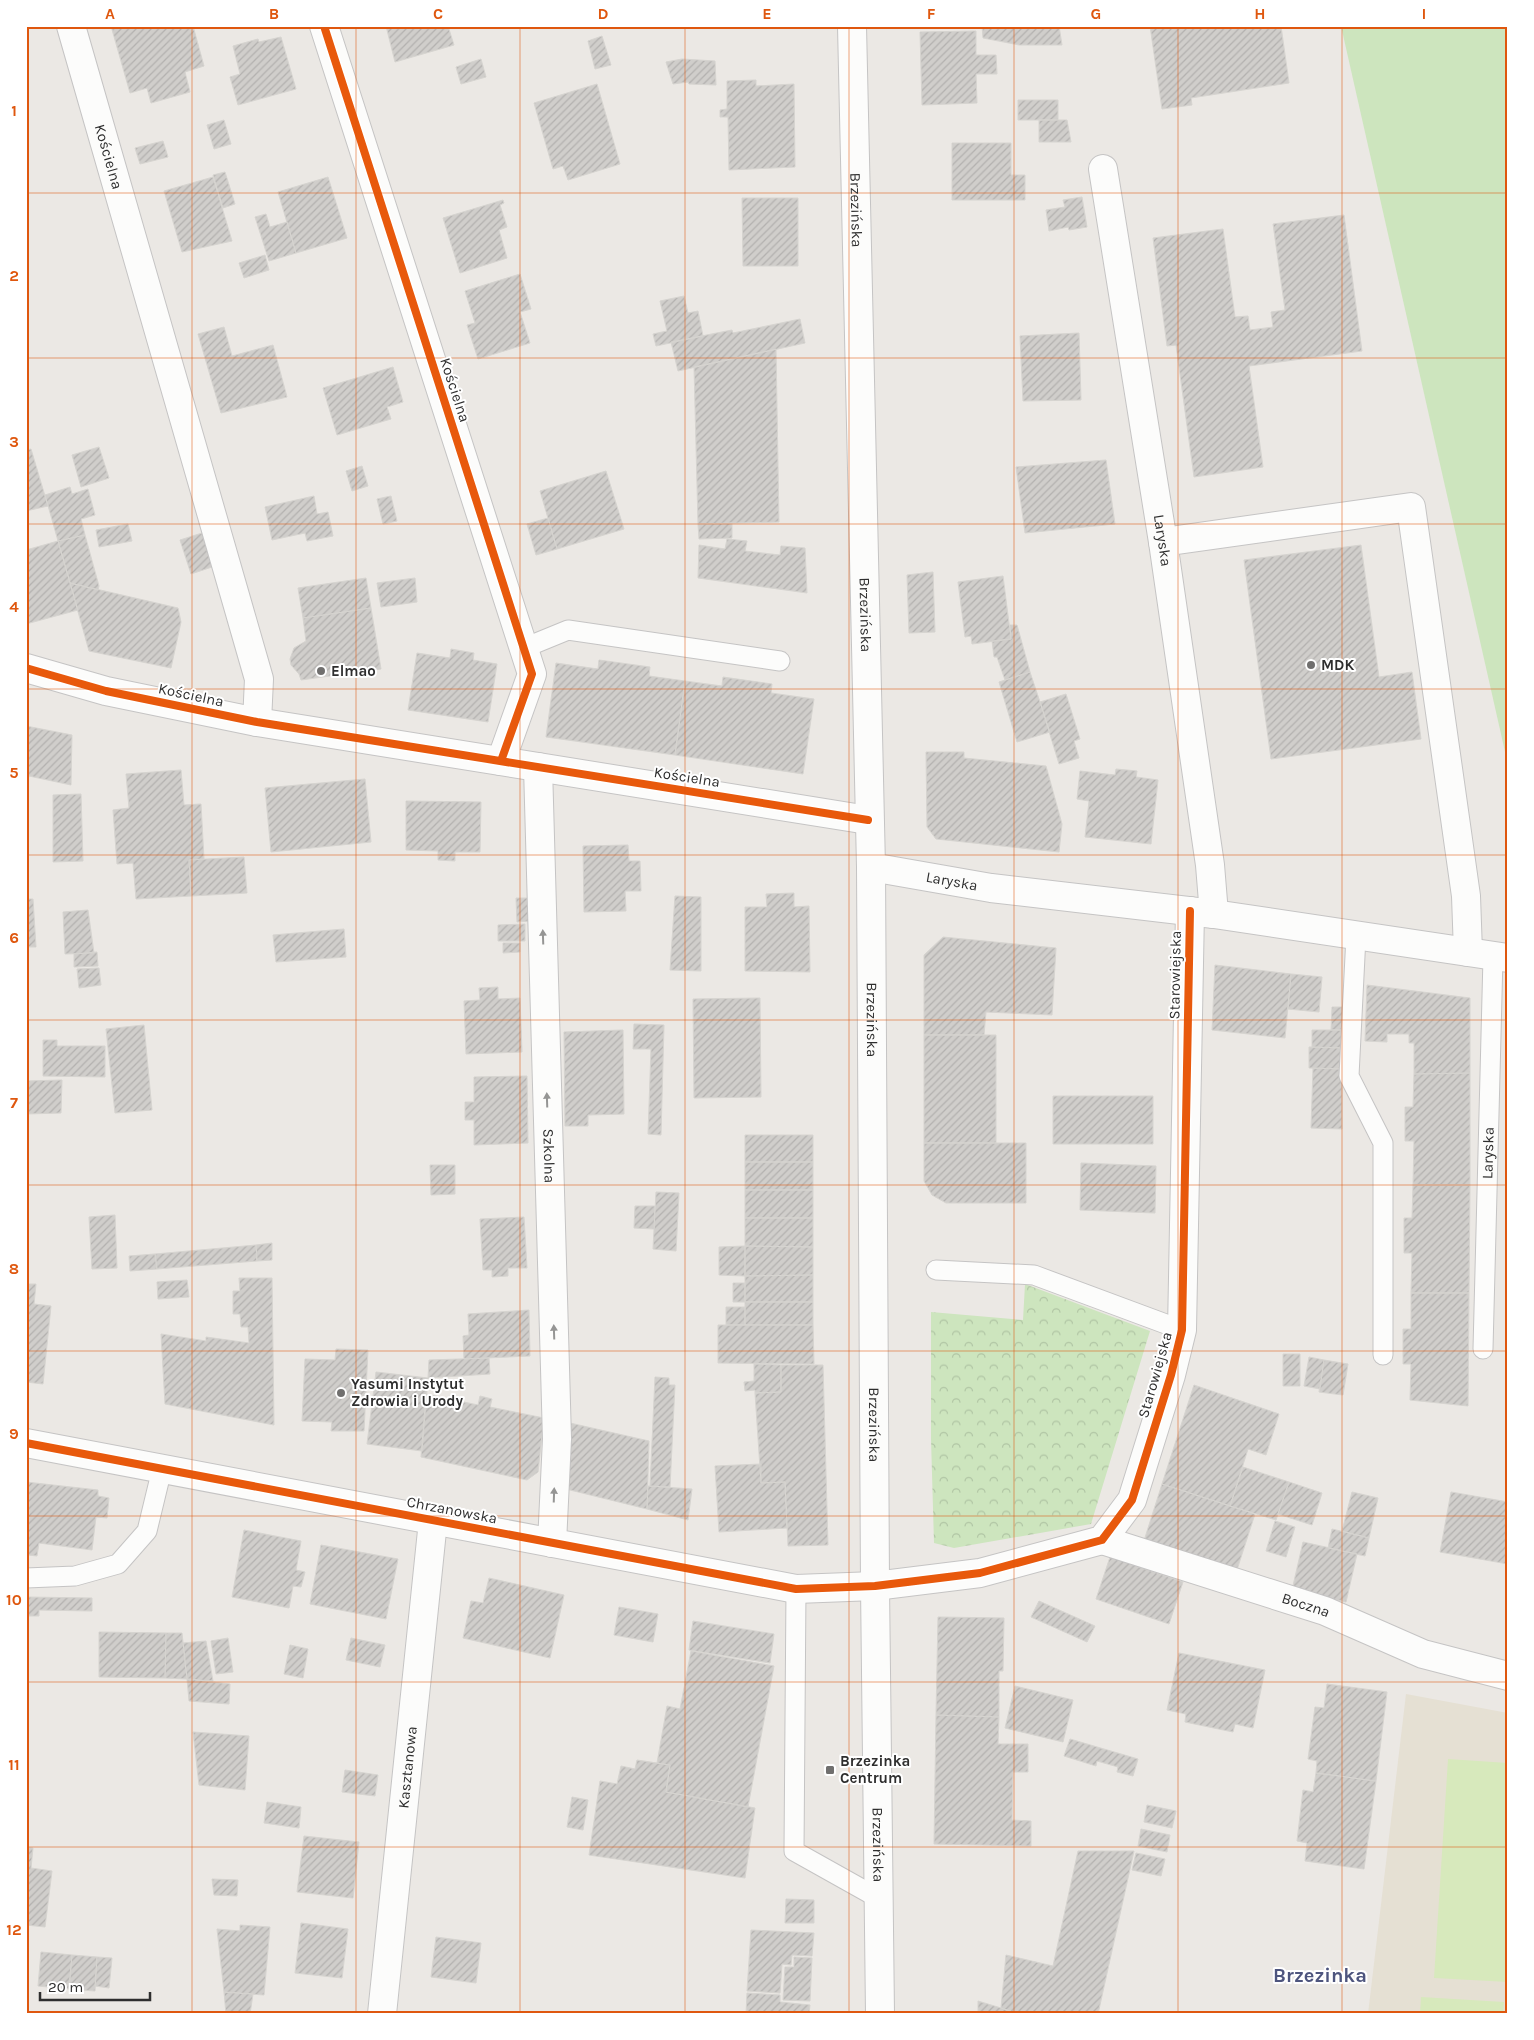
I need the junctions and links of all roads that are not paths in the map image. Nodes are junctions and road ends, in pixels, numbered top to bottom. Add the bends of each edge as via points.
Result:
1 (71, 26) edge
2 (324, 26) edge
3 (852, 26) edge
4 (1103, 169) dead end
5 (1163, 542) junction
6 (524, 648) junction
7 (780, 661) dead end
8 (26, 668) edge
9 (257, 722) junction
10 (501, 761) junction
11 (538, 767) junction
12 (868, 820) junction
13 (871, 867) junction
14 (1202, 912) junction
15 (1356, 936) junction
16 (1490, 956) edge
17 (936, 1270) dead end
18 (1182, 1330) junction
19 (1483, 1349) dead end
20 (1383, 1355) dead end
21 (26, 1443) edge
22 (162, 1469) junction
23 (433, 1521) junction
24 (1102, 1540) junction
25 (552, 1544) junction
26 (26, 1578) edge
27 (875, 1586) junction
28 (796, 1589) junction
29 (1508, 1676) edge
30 (878, 1898) junction
31 (382, 2014) edge
32 (880, 2014) edge

1 - 9 street, Kościelna via 259,678
2 - 6 street, Kościelna
3 - 12 street, Brzezińska
4 - 5 street, Laryska
5 - 14 street, Laryska via 1210,865
5 - 16 street via 1411,507 1466,896
6 - 7 lane via 568,630
6 - 10 street, Kościelna via 532,674
8 - 9 street, Kościelna via 106,691
9 - 10 street, Kościelna
10 - 11 street, Kościelna
11 - 12 street, Kościelna
25 -> 11 street, Szkolna via 557,1438
12 - 13 street, Brzezińska
13 - 14 street, Laryska via 991,888
13 - 27 street, Brzezińska
14 - 15 street, Laryska
14 - 18 street, Starowiejska
15 - 16 street, Laryska
15 - 20 lane via 1350,1076 1383,1143
16 - 19 lane, Laryska
17 - 18 lane via 1034,1275
18 - 24 street, Starowiejska via 1132,1500
21 - 22 street, Chrzanowska
22 - 23 street, Chrzanowska
22 - 26 lane via 147,1531 118,1564 75,1576
23 - 25 street, Chrzanowska
23 - 31 street, Kasztanowa
24 - 27 street via 980,1573
24 - 29 street, Boczna via 1325,1611 1423,1654
25 - 28 street, Chrzanowska
27 - 28 street, Chrzanowska
27 - 30 street, Brzezińska
28 - 30 lane via 794,1851
30 - 32 street, Brzezińska

